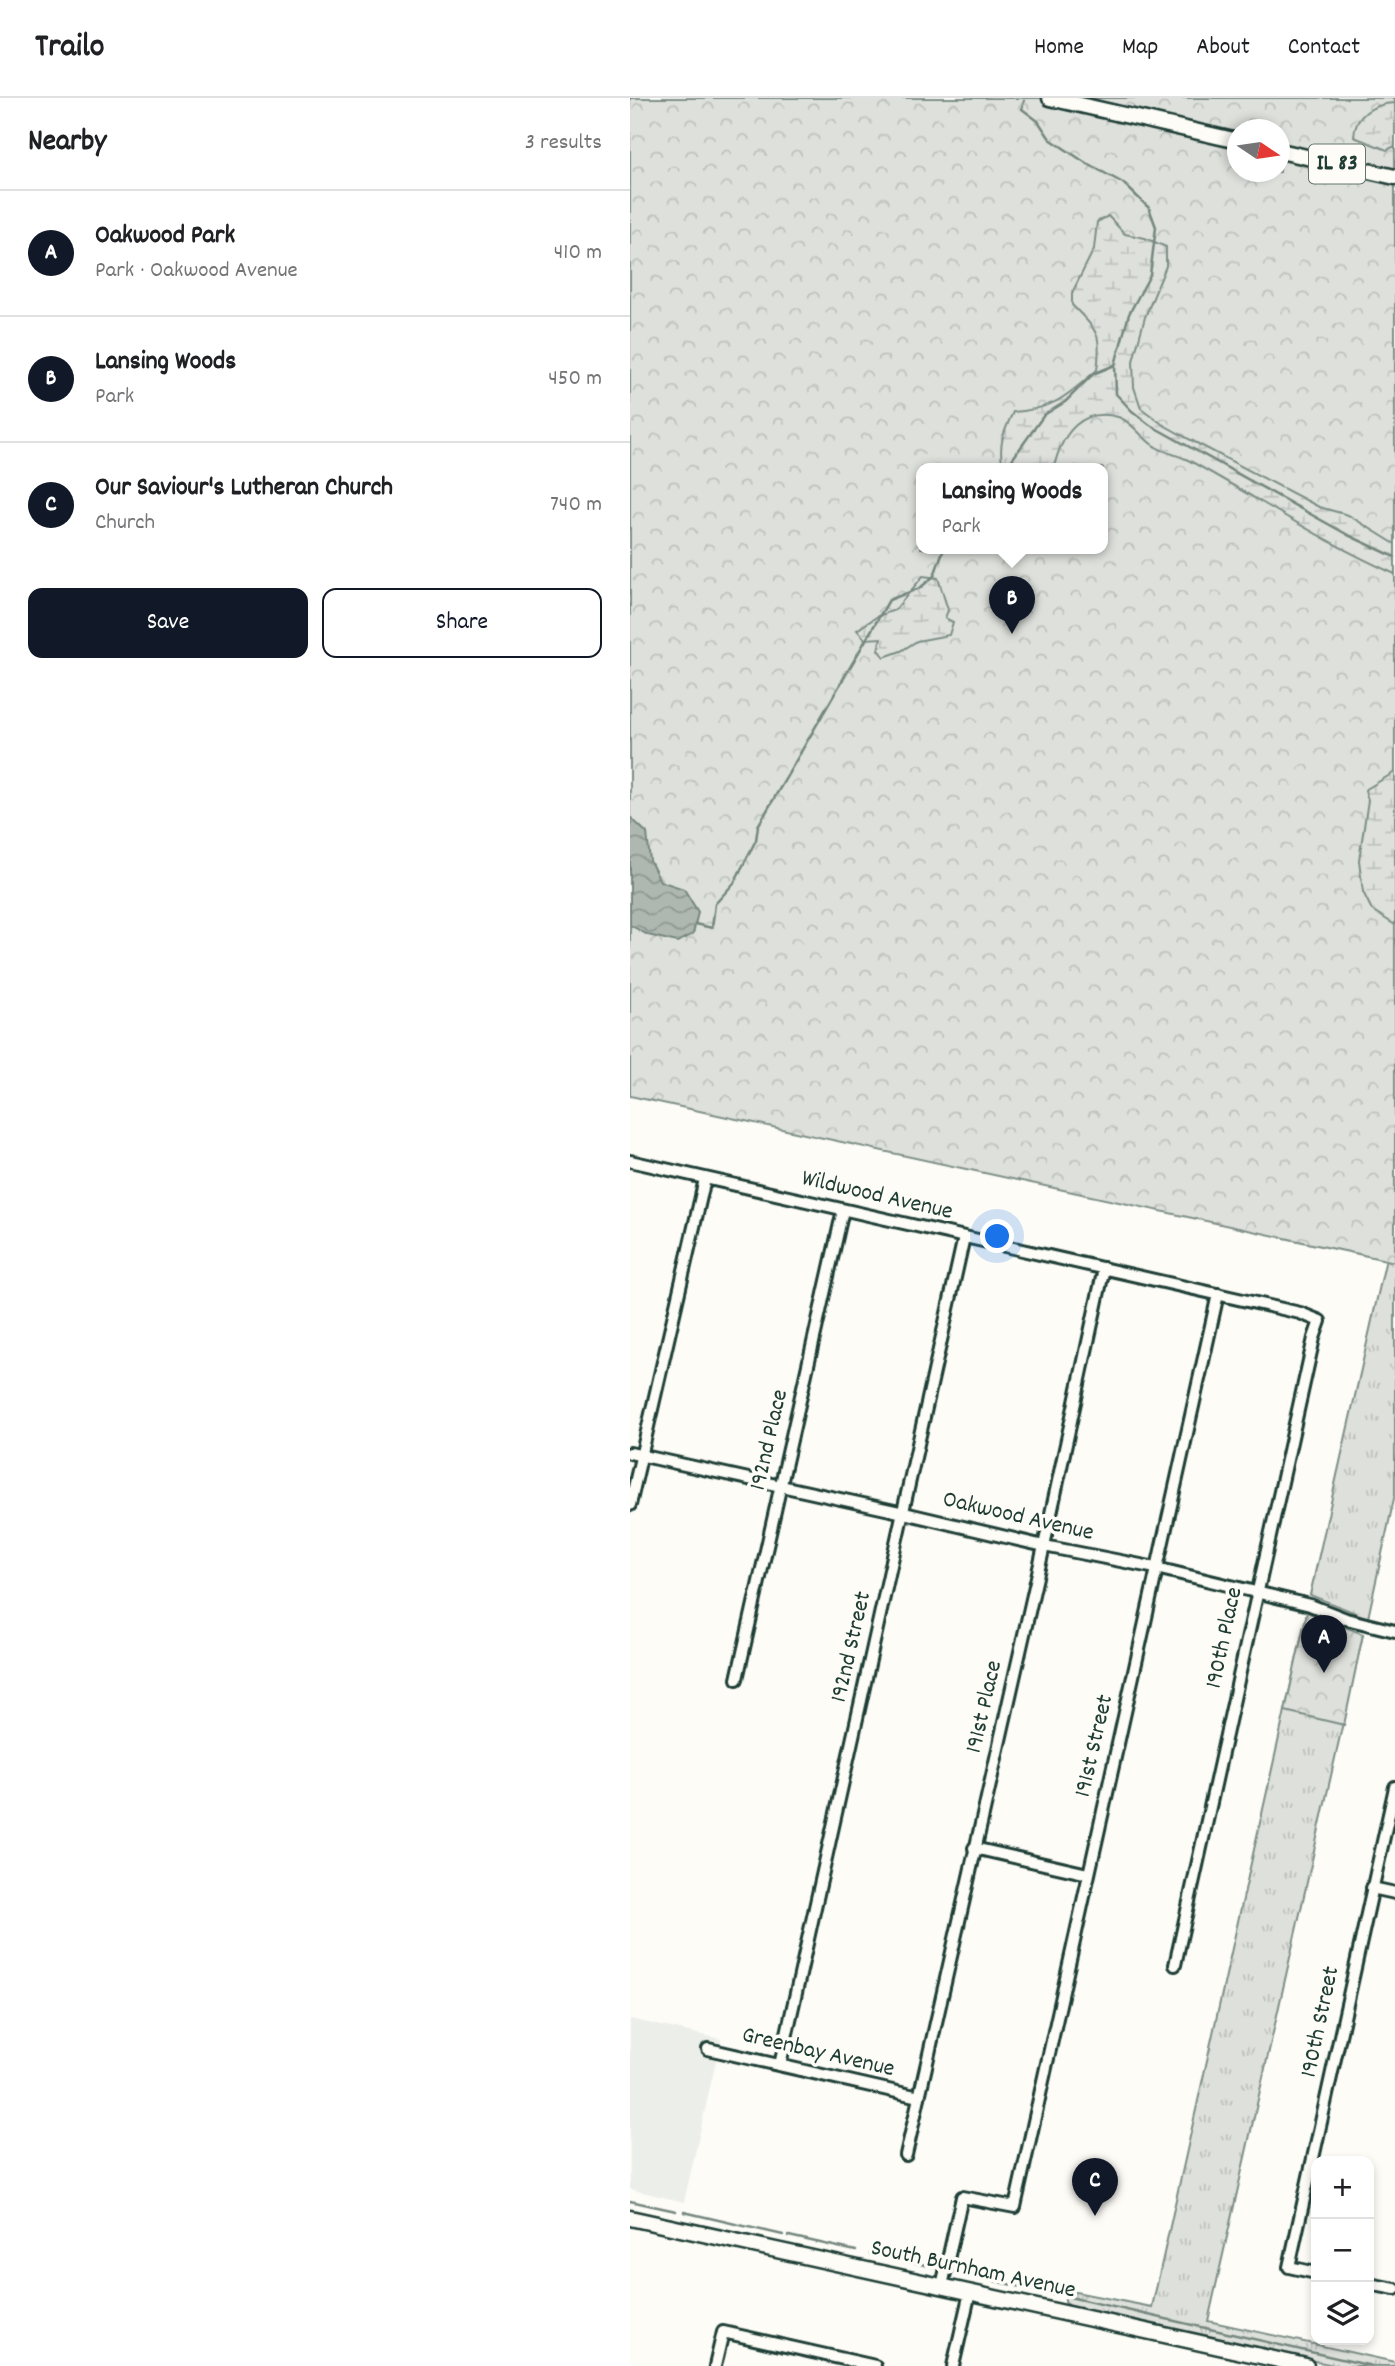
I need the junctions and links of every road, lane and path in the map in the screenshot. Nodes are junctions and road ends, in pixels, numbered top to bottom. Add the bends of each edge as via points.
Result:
1 (1050, 98) edge
2 (1227, 139) edge
3 (1290, 153) edge
4 (1395, 177) edge
5 (630, 1161) edge
6 (705, 1179) junction
7 (843, 1210) junction
8 (964, 1237) junction
9 (1104, 1268) junction
10 (1218, 1294) junction
11 (1320, 1321) joint
12 (636, 1454) edge
13 (781, 1486) junction
14 (630, 1505) edge
15 (904, 1513) junction
16 (1044, 1546) junction
17 (1156, 1568) junction
18 (1257, 1593) junction
19 (1395, 1631) edge
20 (737, 1679) dead end
21 (1395, 1787) edge
22 (974, 1848) junction
23 (1088, 1874) junction
24 (1373, 1888) junction
25 (1395, 1893) edge
26 (1175, 1965) dead end
27 (708, 2049) dead end
28 (780, 2065) junction
29 (919, 2097) junction
30 (906, 2155) dead end
31 (630, 2218) edge
32 (1311, 2272) edge
33 (1374, 2285) edge
34 (942, 2286) junction
35 (1395, 2290) edge
36 (970, 2292) junction
37 (715, 2366) edge
38 (875, 2366) edge
39 (953, 2366) edge
40 (1306, 2366) edge

1 - 2 main road
3 - 4 main road, IL 83
5 - 6 street, Wildwood Avenue
6 - 7 street, Wildwood Avenue
6 - 12 street
7 - 8 street, Wildwood Avenue
7 - 13 street, 192nd Place
8 - 9 street, Wildwood Avenue
8 - 15 street, 192nd Street
9 - 10 street, Wildwood Avenue
9 - 16 street, 191st Place
10 - 11 street, Wildwood Avenue
10 - 17 street, 191st Street
11 - 18 street, 190th Place
12 - 13 street, Oakwood Avenue
12 - 14 street
13 - 15 street, Oakwood Avenue
13 - 20 street, 192nd Place
15 - 16 street, Oakwood Avenue
15 - 28 street, 192nd Street
16 - 17 street, Oakwood Avenue
16 - 22 street, 191st Place
17 - 18 street, Oakwood Avenue
17 - 23 street, 191st Street
18 - 19 street, Oakwood Avenue
18 - 26 street, 190th Place
21 - 24 street, 190th Street
22 - 23 street
22 - 29 street, 191st Place
23 - 34 street, 191st Street via 1015,2207 962,2197
24 - 25 street
24 - 32 street, 190th Street via 1289,2267
27 - 28 street, Greenbay Avenue
28 - 29 street, Greenbay Avenue
29 - 30 street, 191st Place
31 - 34 main road, South Burnham Avenue
33 - 35 street
34 - 36 main road, South Burnham Avenue
36 - 39 street
36 - 40 main road, South Burnham Avenue
37 - 38 street via 723,2332

